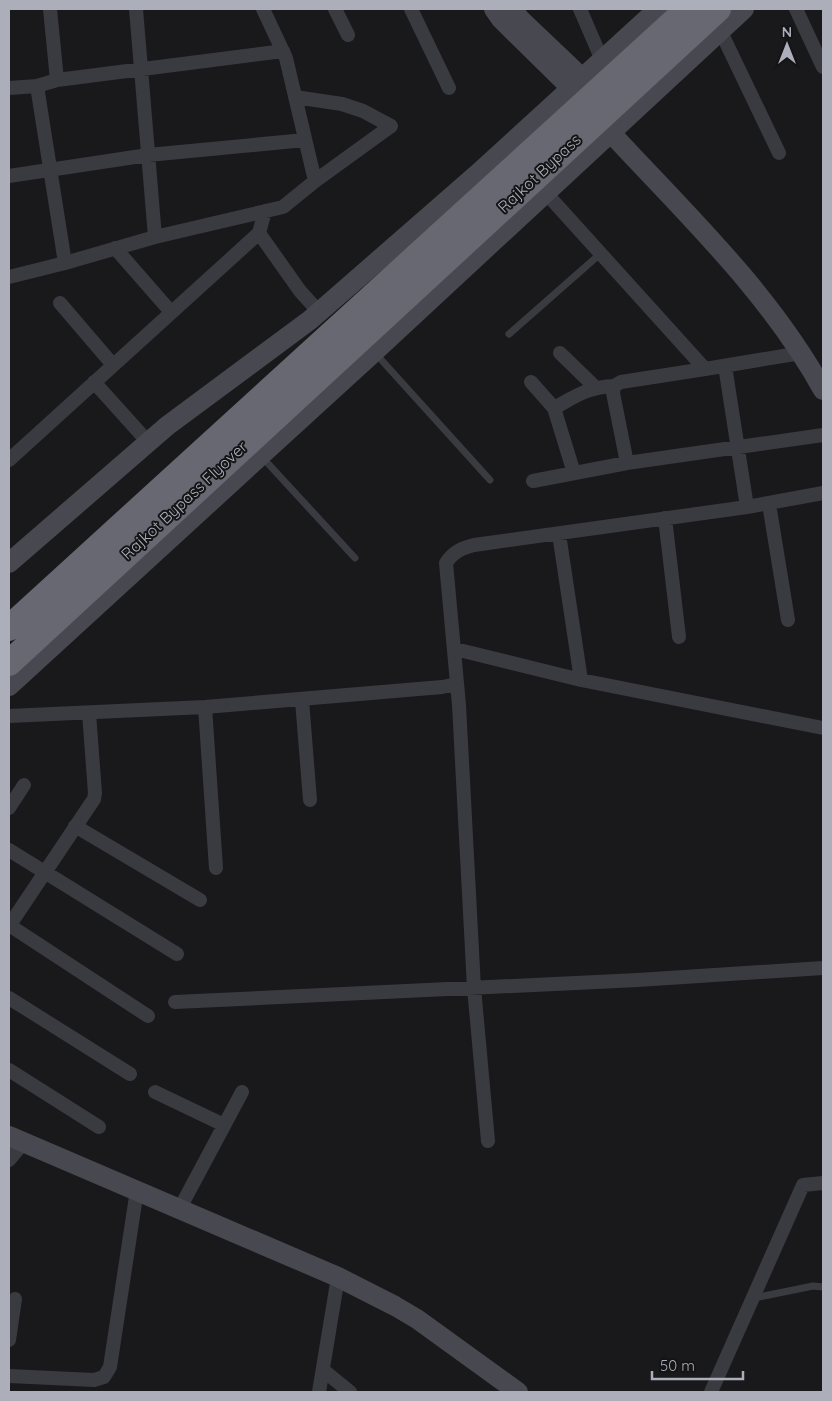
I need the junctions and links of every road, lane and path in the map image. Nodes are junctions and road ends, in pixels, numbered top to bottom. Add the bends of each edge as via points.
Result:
1 (50, 9) edge
2 (136, 9) edge
3 (263, 9) edge
4 (335, 9) edge
5 (411, 9) edge
6 (494, 9) edge
7 (512, 9) edge
8 (580, 9) edge
9 (688, 9) edge
10 (744, 9) edge
11 (796, 9) edge
12 (652, 11) edge
13 (719, 20) edge
14 (348, 35) dead end
15 (283, 52) junction
16 (602, 60) junction
17 (823, 67) edge
18 (141, 70) junction
19 (57, 80) junction
20 (577, 83) junction
21 (37, 86) junction
22 (9, 88) edge
23 (449, 88) dead end
24 (295, 97) junction
25 (615, 129) junction
26 (305, 140) junction
27 (780, 153) dead end
28 (148, 155) junction
29 (51, 171) junction
30 (9, 176) edge
31 (315, 182) junction
32 (545, 192) junction
33 (265, 211) junction
34 (259, 233) junction
35 (155, 236) junction
36 (115, 248) junction
37 (600, 254) junction
38 (65, 263) junction
39 (9, 277) edge
40 (430, 299) junction
41 (60, 302) dead end
42 (394, 307) junction
43 (171, 312) junction
44 (348, 333) junction
45 (509, 334) dead end
46 (560, 353) dead end
47 (801, 353) junction
48 (113, 365) junction
49 (725, 366) junction
50 (823, 367) edge
51 (705, 369) junction
52 (94, 382) junction
53 (531, 382) dead end
54 (614, 386) junction
55 (595, 387) junction
56 (823, 390) edge
57 (274, 401) junction
58 (554, 408) junction
59 (823, 435) edge
60 (148, 442) junction
61 (738, 448) junction
62 (260, 454) junction
63 (9, 460) edge
64 (627, 463) junction
65 (574, 473) junction
66 (490, 480) dead end
67 (533, 481) dead end
68 (823, 494) edge
69 (769, 504) junction
70 (747, 507) junction
71 (665, 518) junction
72 (559, 534) junction
73 (355, 558) dead end
74 (9, 563) edge
75 (788, 620) dead end
76 (9, 628) edge
77 (679, 638) dead end
78 (455, 649) junction
79 (9, 663) edge
80 (581, 680) junction
81 (457, 684) junction
82 (9, 686) edge
83 (302, 700) junction
84 (205, 707) junction
85 (89, 713) junction
86 (9, 716) edge
87 (823, 728) edge
88 (24, 785) dead end
89 (310, 800) dead end
90 (9, 808) edge
91 (76, 826) junction
92 (9, 850) edge
93 (216, 868) dead end
94 (45, 873) junction
95 (200, 900) dead end
96 (9, 926) edge
97 (177, 954) dead end
98 (823, 968) edge
99 (474, 988) junction
100 (9, 998) edge
101 (176, 1002) dead end
102 (148, 1016) dead end
103 (9, 1070) edge
104 (130, 1074) dead end
105 (154, 1092) dead end
106 (242, 1092) dead end
107 (224, 1125) junction
108 (100, 1127) dead end
109 (17, 1139) edge
110 (488, 1141) dead end
111 (9, 1160) edge
112 (823, 1183) edge
113 (137, 1190) junction
114 (180, 1208) junction
115 (338, 1277) junction
116 (823, 1287) edge
117 (753, 1298) junction
118 (15, 1299) dead end
119 (9, 1340) edge
120 (323, 1370) junction
121 (9, 1376) edge
122 (319, 1392) edge
123 (350, 1392) edge
124 (518, 1392) edge
125 (712, 1392) edge

1 - 19 street
2 - 18 street
3 - 15 street
4 - 14 street
5 - 23 street
6 - 20 street via 501,19
7 - 20 street
8 - 16 street
9 - 44 highway, Rajkot Bypass
10 - 13 street
11 - 17 street
12 - 16 street
13 - 25 street
13 - 27 street
13 - 42 highway, Rajkot Bypass
15 - 18 street
15 - 24 street
16 - 20 street
18 - 19 street
18 - 28 street
19 - 21 street
20 - 44 street via 483,170
21 - 22 street
21 - 29 street
24 - 26 street
24 - 31 street via 342,104 392,126
25 - 32 street
25 - 47 street via 762,299
25 - 50 street via 724,239 791,319
26 - 28 street
26 - 31 street
28 - 29 street
28 - 35 street
29 - 30 street
29 - 38 street
31 - 33 street via 283,207
32 - 37 street
32 - 40 street
33 - 34 street
33 - 35 street
34 - 43 street
34 - 44 street via 300,291
35 - 36 street
36 - 38 street
36 - 43 street
37 - 45 lane
37 - 51 street
38 - 39 street
40 - 42 highway
40 - 44 street
41 - 48 street
42 - 44 highway, Rajkot Bypass
43 - 48 street
44 - 57 highway, Rajkot Bypass Flyover
44 - 60 street
44 - 62 street
44 - 66 lane
46 - 55 street
47 - 49 street
47 - 56 street
48 - 52 street
49 - 51 street
49 - 61 street
51 - 54 street via 621,382
52 - 60 street
52 - 63 street
53 - 58 street
54 - 55 street
54 - 64 street
55 - 58 street
57 - 76 highway, Rajkot Bypass Flyover
57 - 79 highway, Rajkot Bypass Flyover
58 - 65 street
59 - 61 street
60 - 74 street
61 - 64 street
61 - 70 street
62 - 73 lane
62 - 82 street
64 - 65 street
65 - 67 street
68 - 69 street
69 - 70 street
69 - 75 street
70 - 71 street
71 - 72 street
71 - 77 street
72 - 78 street via 466,547 451,555 446,563
72 - 80 street
78 - 80 street
78 - 81 street
80 - 87 street
81 - 83 street
81 - 99 street
83 - 84 street
83 - 89 street
84 - 85 street
84 - 93 street
85 - 86 street
85 - 91 street via 95,793
88 - 90 street
91 - 94 street
91 - 95 street
92 - 94 street
94 - 96 street
94 - 97 street
96 - 102 street
98 - 99 street
99 - 101 street
99 - 110 street
100 - 104 street
103 - 108 street
105 - 107 street
106 - 107 street
107 - 114 street
109 - 111 street
109 - 113 street
112 - 117 street via 803,1185
113 - 114 street
113 - 121 street via 110,1367 104,1377 94,1380
114 - 115 street
115 - 120 street
115 - 124 street via 417,1319
116 - 117 lane via 812,1286
117 - 125 street
118 - 119 street
120 - 122 street
120 - 123 street

